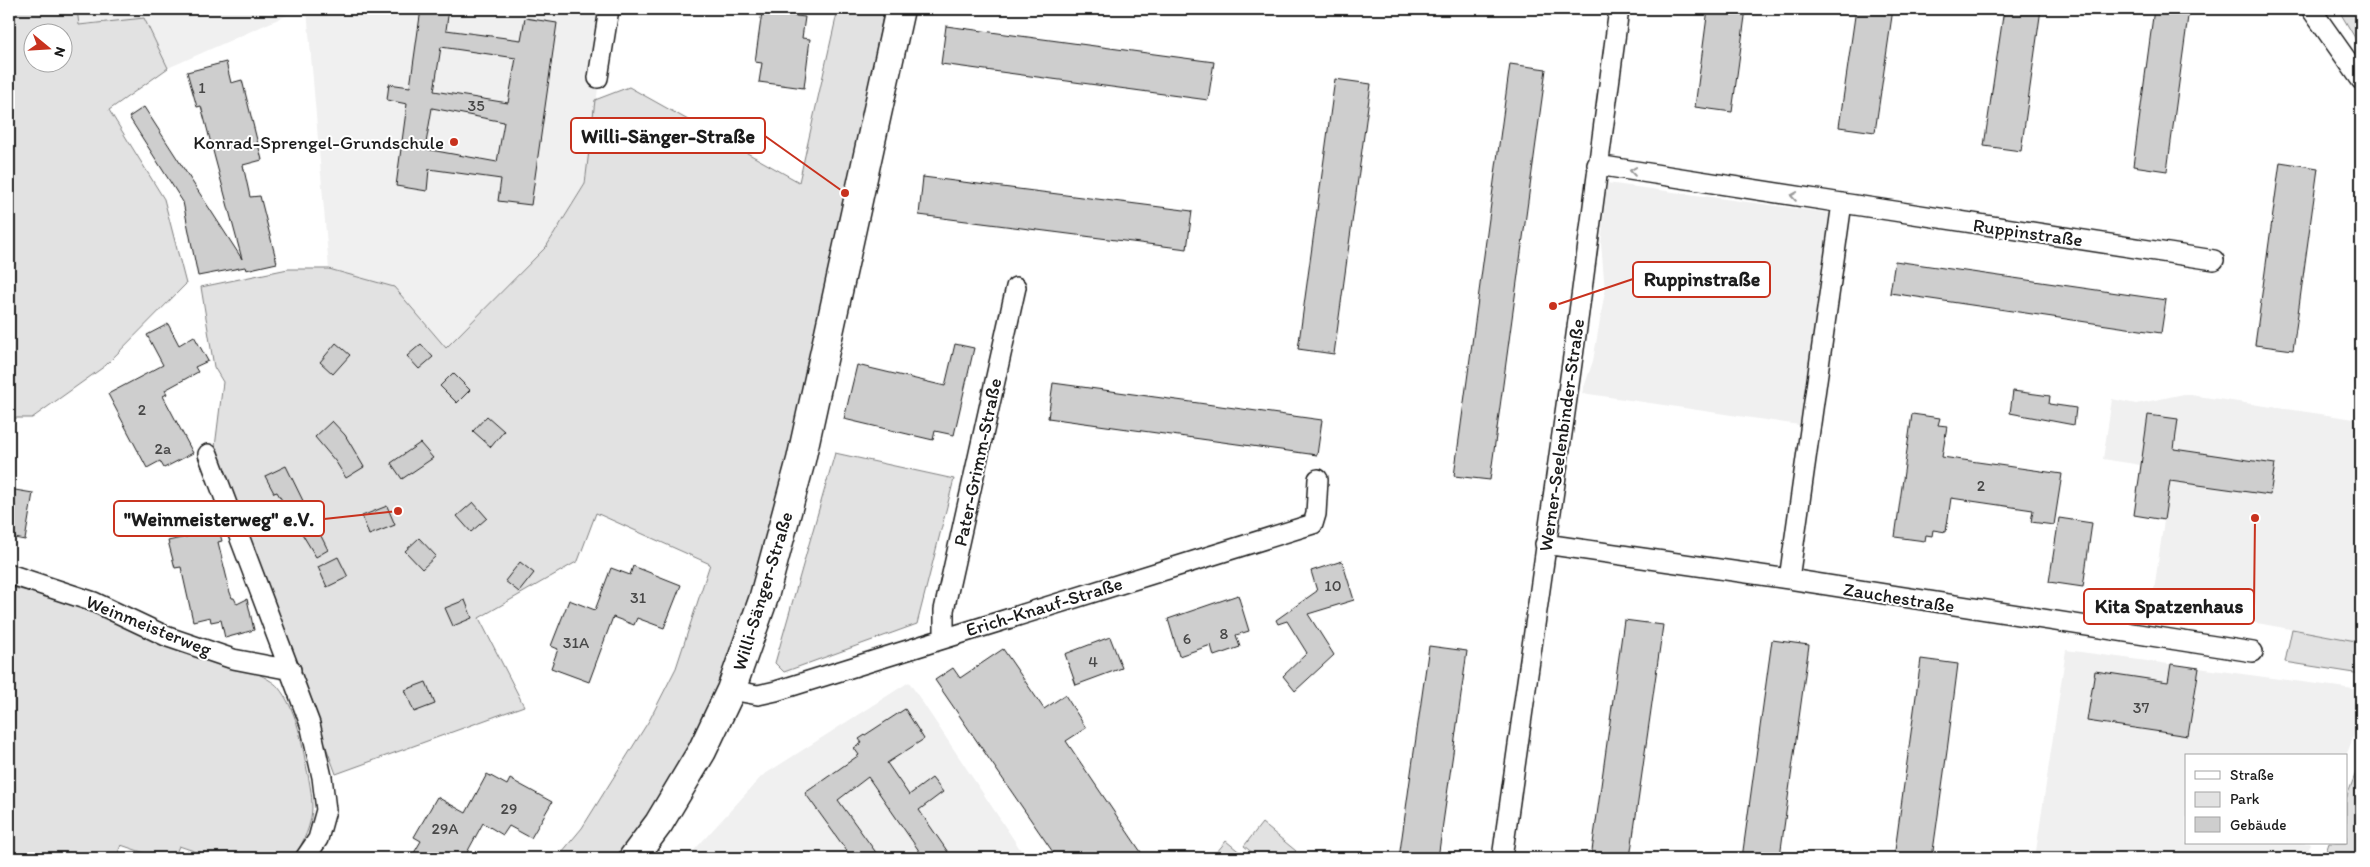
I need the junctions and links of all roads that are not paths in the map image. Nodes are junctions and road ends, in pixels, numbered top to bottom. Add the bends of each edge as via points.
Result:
1 (609, 9) edge
2 (900, 9) edge
3 (2311, 9) edge
4 (1619, 10) edge
5 (598, 78) dead end
6 (2361, 80) edge
7 (1597, 166) junction
8 (1842, 203) junction
9 (2214, 260) dead end
10 (1016, 287) dead end
11 (208, 454) dead end
12 (1318, 479) dead end
13 (1545, 544) junction
14 (9, 574) edge
15 (1789, 579) junction
16 (944, 637) junction
17 (2253, 652) dead end
18 (291, 670) junction
19 (731, 690) junction
20 (305, 858) edge
21 (633, 858) edge
22 (1502, 858) edge

1 - 5 street
2 - 19 main road, Willi-Sänger-Straße via 801,460 763,600
3 - 6 street
4 - 7 street, Werner-Seelenbinder-Straße
8 -> 7 street, Ruppinstraße
7 - 13 street, Werner-Seelenbinder-Straße
8 - 9 street, Ruppinstraße
8 - 15 street
10 - 16 street, Pater-Grimm-Straße via 944,610
11 - 18 street
12 - 16 street, Erich-Knauf-Straße via 1313,524
13 - 15 street, Zauchestraße
13 - 22 street, Werner-Seelenbinder-Straße
14 - 18 street, Weinmeisterweg via 94,602 168,637 233,658
15 - 17 street, Zauchestraße
16 - 19 street, Erich-Knauf-Straße via 776,691 758,694
18 - 20 street via 310,724 326,810 318,839
19 - 21 main road, Willi-Sänger-Straße via 702,751

